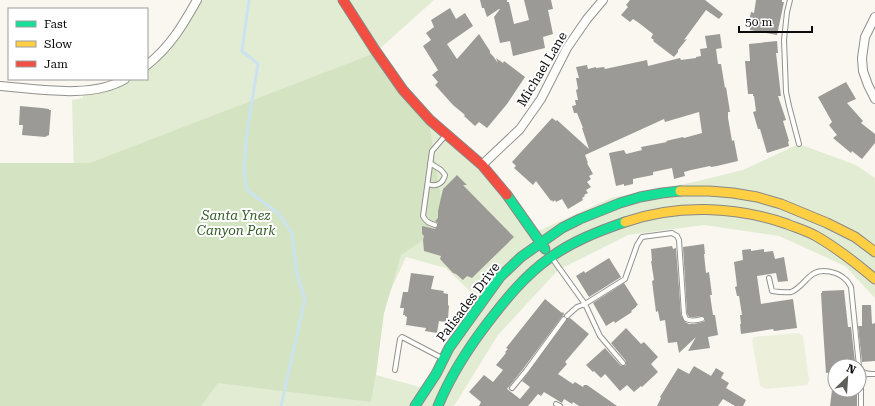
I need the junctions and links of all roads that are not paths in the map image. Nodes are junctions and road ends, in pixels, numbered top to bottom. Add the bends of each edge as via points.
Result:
1 (197, 0) edge
2 (343, 0) edge
3 (603, 0) edge
4 (790, 0) edge
5 (875, 17) edge
6 (148, 64) edge
7 (124, 80) edge
8 (0, 86) edge
9 (875, 99) edge
10 (446, 134) junction
11 (799, 144) dead end
12 (430, 163) junction
13 (482, 166) junction
14 (428, 184) junction
15 (435, 225) dead end
16 (540, 243) junction
17 (875, 252) edge
18 (551, 256) junction
19 (769, 278) dead end
20 (875, 279) edge
21 (586, 304) junction
22 (702, 319) dead end
23 (858, 358) edge
24 (444, 359) junction
25 (623, 363) dead end
26 (395, 370) dead end
27 (868, 374) joint
28 (875, 374) edge
29 (512, 388) dead end
30 (416, 406) edge
31 (438, 406) edge
32 (861, 406) edge

1 - 6 street via 181,28 158,57
2 - 10 street via 403,90
3 - 13 street, Michael Lane via 567,48 541,99 520,129
4 - 11 lane via 786,12 784,40 786,92
5 - 9 street via 865,37 862,58 863,71
7 - 8 street via 103,88 82,91
10 - 12 lane via 432,151
10 - 13 street
12 - 14 lane
12 - 14 lane via 445,175 439,185
13 - 16 street via 510,199
14 - 15 lane via 423,216 429,224
16 - 17 street, Palisades Drive via 580,219 620,203 662,193 708,191 757,197 781,204 848,233
16 - 18 street
16 - 24 street, Palisades Drive via 500,276 449,348
18 - 20 street via 621,222 666,212 695,209 732,211 760,216 812,234
18 - 21 lane
18 - 31 street via 496,310 459,365
19 - 23 lane via 772,291 778,292 795,290 817,272 831,272 846,279 851,286
21 - 22 lane via 625,279 642,237 672,233 678,240 684,314 689,320
21 - 25 lane via 600,336
21 - 29 lane via 577,307 565,317
24 - 26 lane via 402,337
24 - 30 street, Palisades Drive
27 - 28 lane
27 - 32 lane via 863,375 861,379

